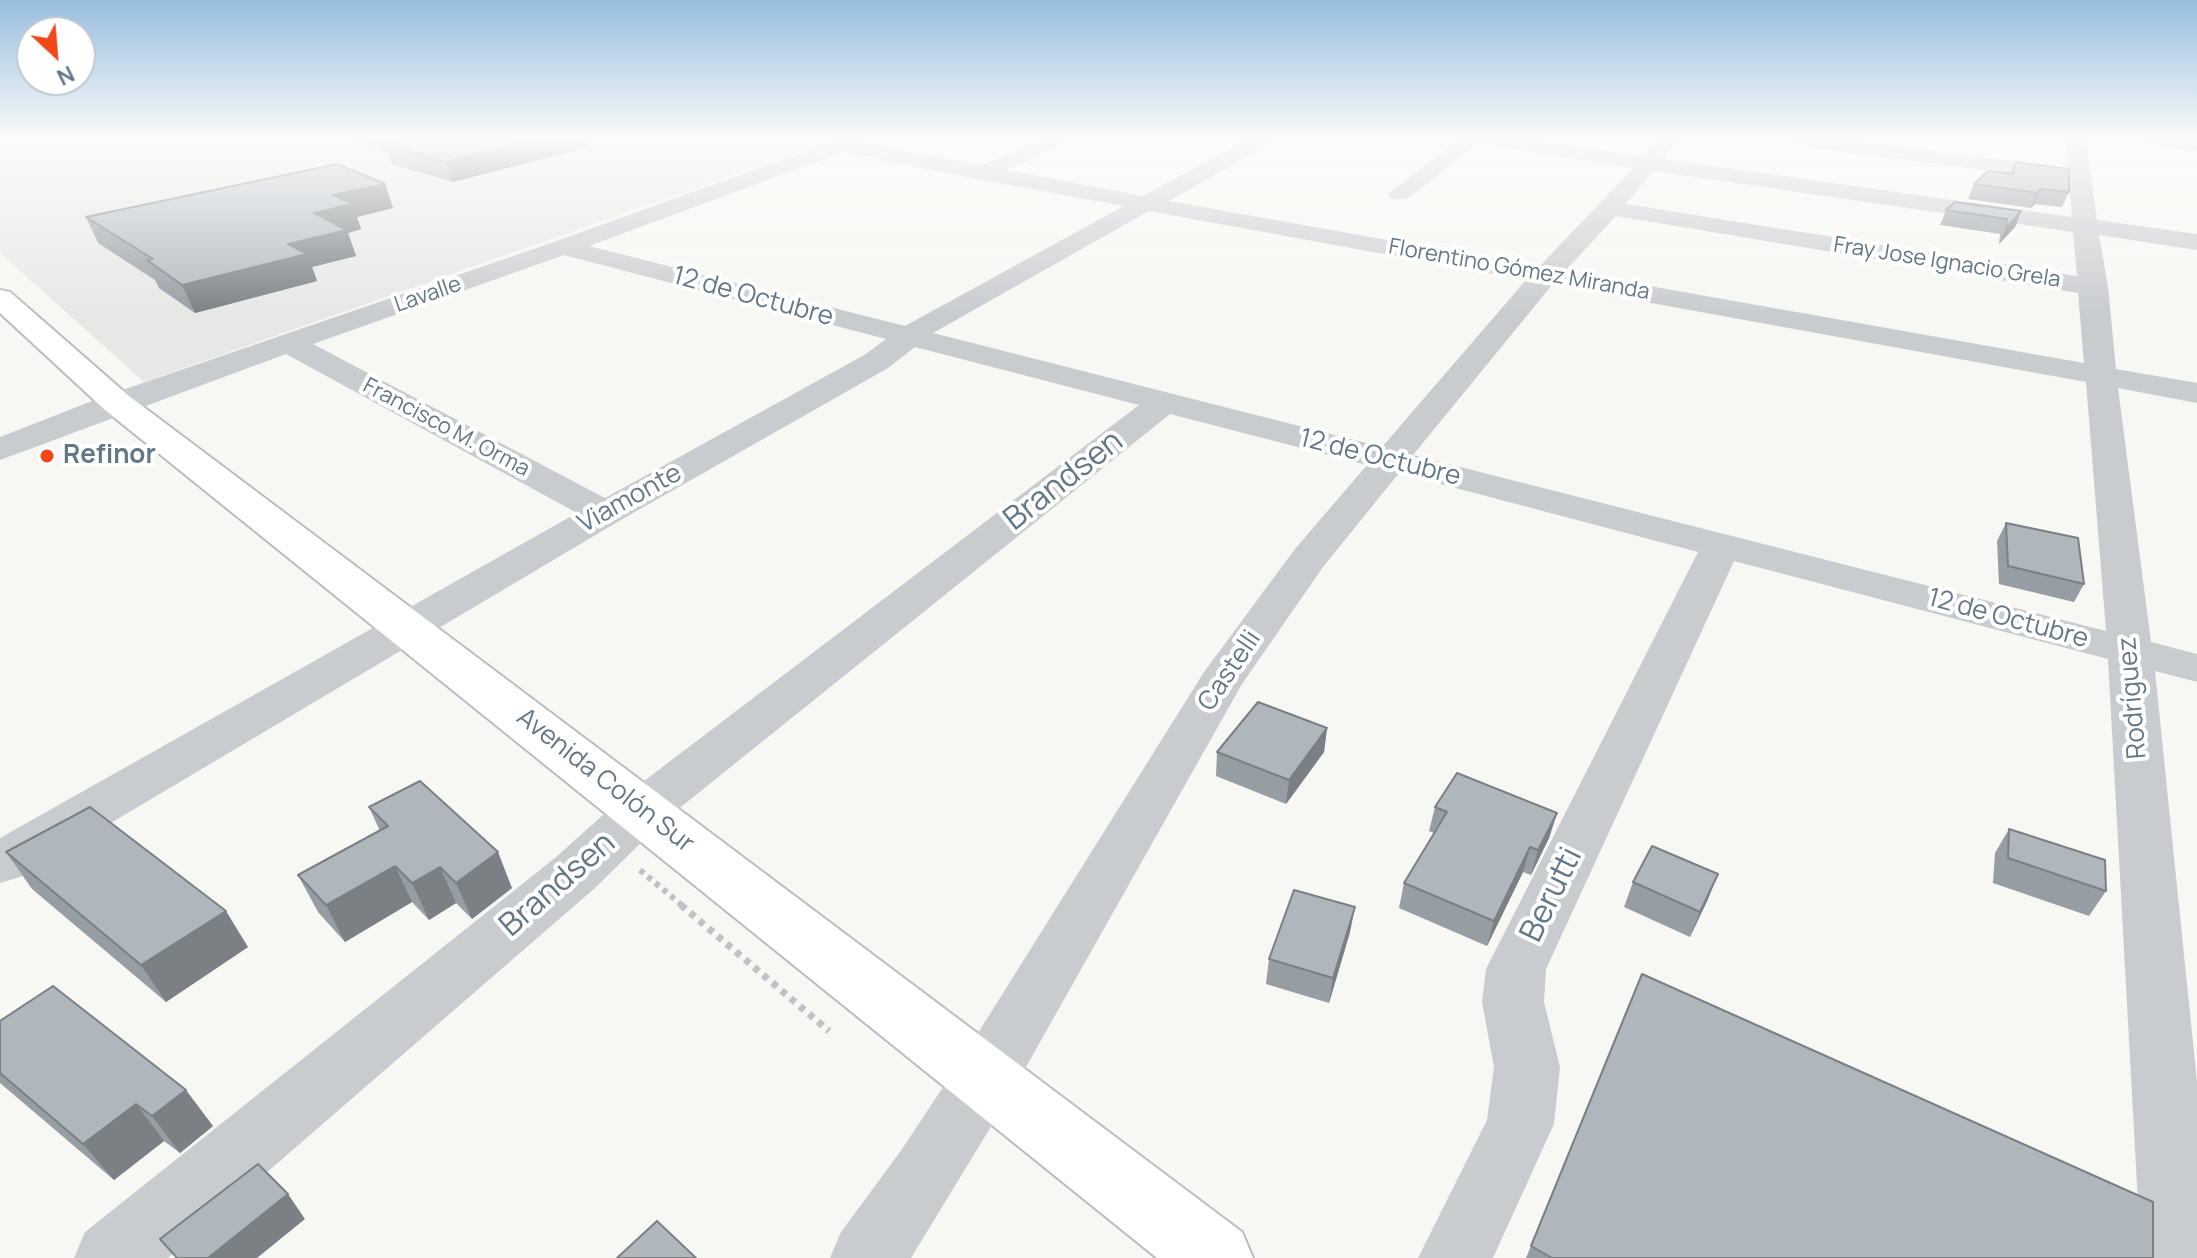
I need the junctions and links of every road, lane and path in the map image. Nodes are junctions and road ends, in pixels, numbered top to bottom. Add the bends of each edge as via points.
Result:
1 (694, 199) edge
2 (1119, 199) edge
3 (1157, 199) edge
4 (1618, 199) edge
5 (1935, 199) edge
6 (2083, 199) edge
7 (1147, 204) junction
8 (1610, 208) junction
9 (2087, 225) junction
10 (2197, 242) edge
11 (563, 247) junction
12 (1547, 275) junction
13 (2094, 287) junction
14 (0, 298) edge
15 (909, 338) junction
16 (288, 343) junction
17 (2099, 375) junction
18 (2197, 393) edge
19 (117, 403) junction
20 (1163, 403) junction
21 (0, 449) edge
22 (1390, 461) junction
23 (605, 513) junction
24 (1721, 545) junction
25 (409, 627) junction
26 (2130, 651) junction
27 (2197, 668) edge
28 (642, 810) junction
29 (0, 863) edge
30 (986, 1077) junction
31 (111, 1258) edge
32 (867, 1258) edge
33 (1216, 1258) edge
34 (1455, 1258) edge
35 (2178, 1258) edge

1 - 11 street, Lavalle
2 - 7 street, Florentino Gómez Miranda
3 - 7 street, Viamonte
4 - 8 street, Castelli
5 - 9 street
6 - 9 street, Rodríguez
7 - 12 street, Florentino Gómez Miranda
7 - 15 street, Viamonte
8 - 12 street, Castelli
8 - 13 street, Fray Jose Ignacio Grela
9 - 10 street
9 - 13 street, Rodríguez
11 - 15 street, 12 de Octubre
11 - 16 street, Lavalle
12 - 17 street, Florentino Gómez Miranda
12 - 22 street, Castelli
13 - 17 street, Rodríguez
14 - 19 main road, Avenida Colón Sur
15 - 20 street, 12 de Octubre
15 - 23 street, Viamonte
16 - 19 street, Lavalle
16 - 23 street, Francisco M. Orma
17 - 18 street, Florentino Gómez Miranda
17 - 26 street, Rodríguez
19 - 21 street, Lavalle
19 - 25 main road, Avenida Colón Sur
20 - 22 street, 12 de Octubre
20 - 28 street, Brandsen
22 - 24 street, 12 de Octubre
22 - 30 street, Castelli via 1309,558 1220,682
23 - 25 street, Viamonte
24 - 26 street, 12 de Octubre
24 - 34 street, Berutti via 1516,969 1513,1002 1527,1067 1520,1124
25 - 28 main road, Avenida Colón Sur
25 - 29 street, Viamonte
26 - 27 street, 12 de Octubre
26 - 35 street, Rodríguez
28 - 30 main road, Avenida Colón Sur
28 - 31 street, Brandsen via 575,873
30 - 32 street, Castelli
30 - 33 main road, Avenida Colón Sur

